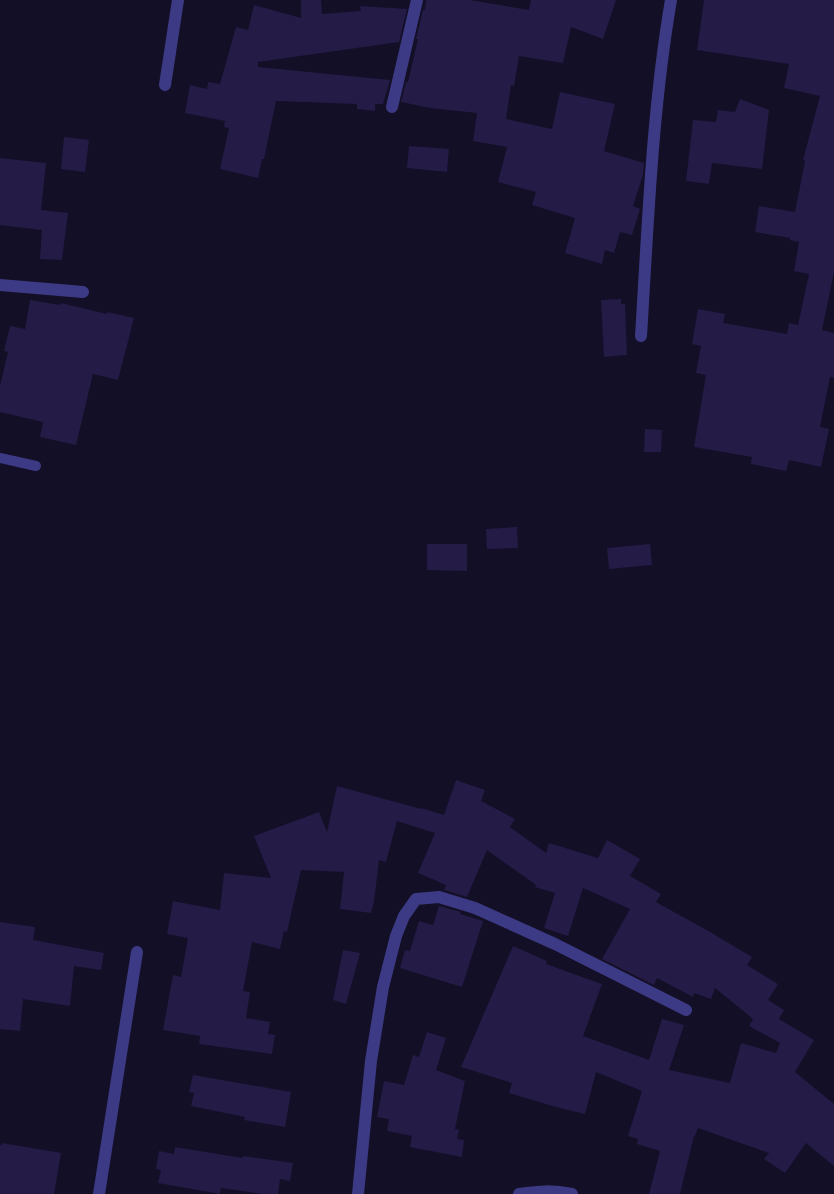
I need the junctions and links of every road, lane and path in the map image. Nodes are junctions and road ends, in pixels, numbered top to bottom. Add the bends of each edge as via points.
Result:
1 (178, 0) edge
2 (417, 0) edge
3 (671, 0) edge
4 (165, 85) dead end
5 (392, 107) dead end
6 (0, 284) edge
7 (83, 292) dead end
8 (641, 336) dead end
9 (0, 458) edge
10 (36, 466) dead end
11 (137, 952) dead end
12 (686, 1010) dead end
13 (99, 1194) edge
14 (358, 1194) edge
15 (520, 1194) edge
16 (572, 1194) edge

1 - 4 street
2 - 5 street
3 - 8 street via 654,127
6 - 7 street
9 - 10 lane
11 - 13 street
12 - 14 street via 475,908 439,897 416,899 396,936 383,987 371,1061
15 - 16 street via 556,1191

